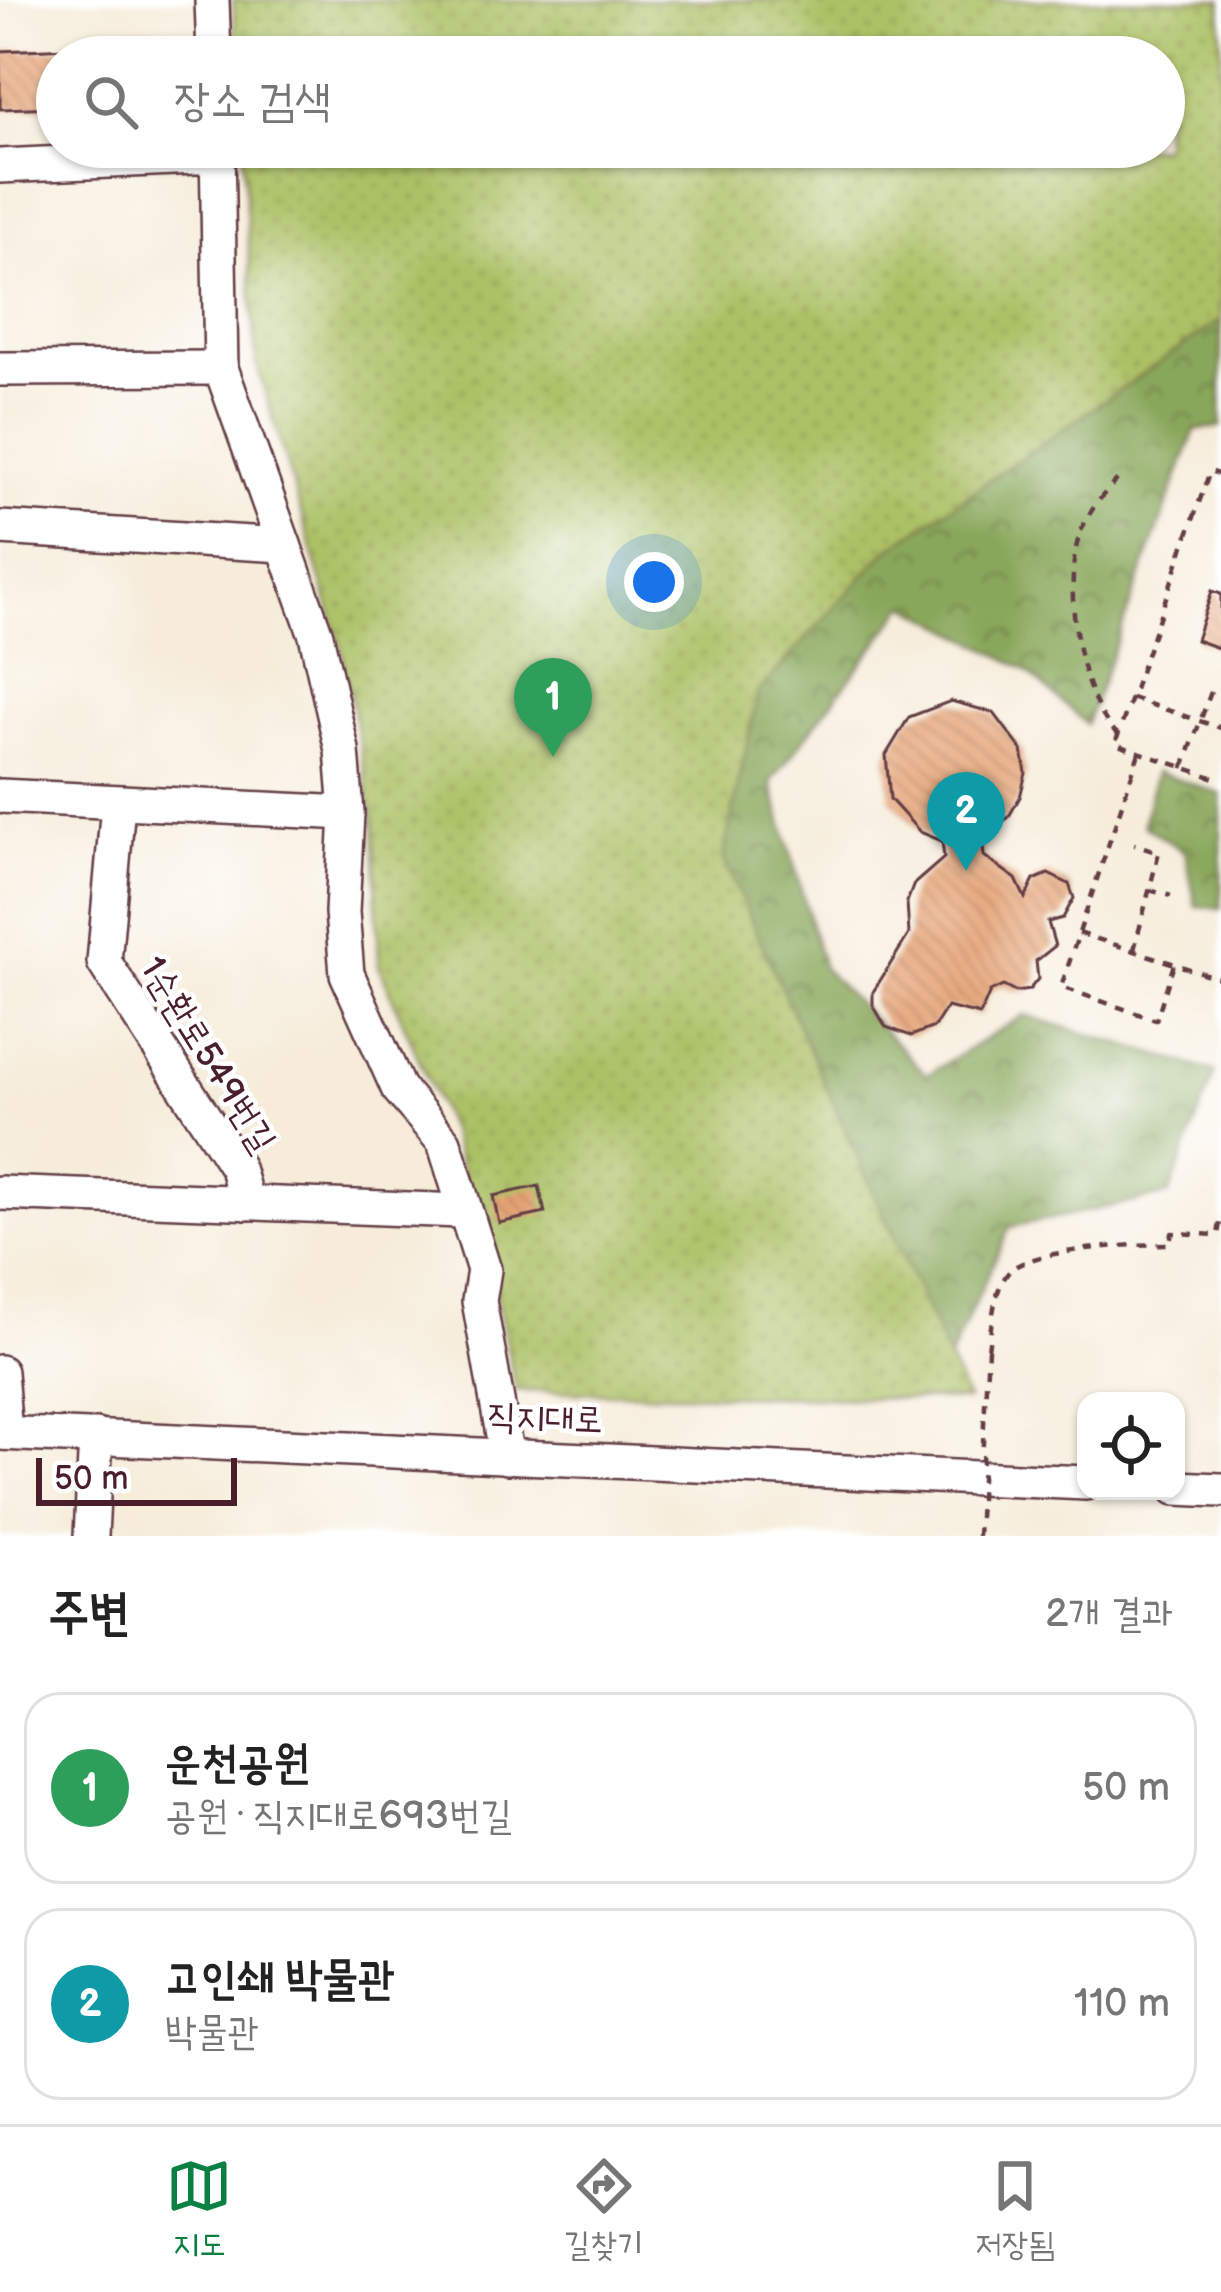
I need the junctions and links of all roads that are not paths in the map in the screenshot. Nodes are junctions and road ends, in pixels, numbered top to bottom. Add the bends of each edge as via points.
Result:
1 (212, 0) edge
2 (213, 36) edge
3 (36, 164) edge
4 (0, 166) edge
5 (217, 168) edge
6 (220, 368) junction
7 (0, 369) edge
8 (0, 528) edge
9 (284, 545) junction
10 (0, 796) edge
11 (118, 804) junction
12 (347, 813) junction
13 (0, 1193) edge
14 (247, 1203) junction
15 (461, 1211) junction
16 (0, 1372) edge
17 (3, 1433) edge
18 (95, 1436) junction
19 (507, 1457) junction
20 (1077, 1484) edge
21 (1185, 1488) edge
22 (1221, 1490) edge
23 (91, 1536) edge

1 - 2 street
3 - 4 street
5 - 6 street
6 - 7 street
6 - 9 street
8 - 9 street
9 - 12 street via 316,634
10 - 11 street
11 - 12 street
11 - 14 street, 1순환로549번길 via 104,962 237,1168
12 - 15 street via 346,974 398,1088 444,1142
13 - 14 street, 1순환로549번길
14 - 15 street, 1순환로549번길
15 - 19 street via 484,1270 479,1300
16 - 17 street
17 - 18 street, 직지대로
18 - 19 street, 직지대로
18 - 23 street
19 - 20 street, 직지대로
21 - 22 street

